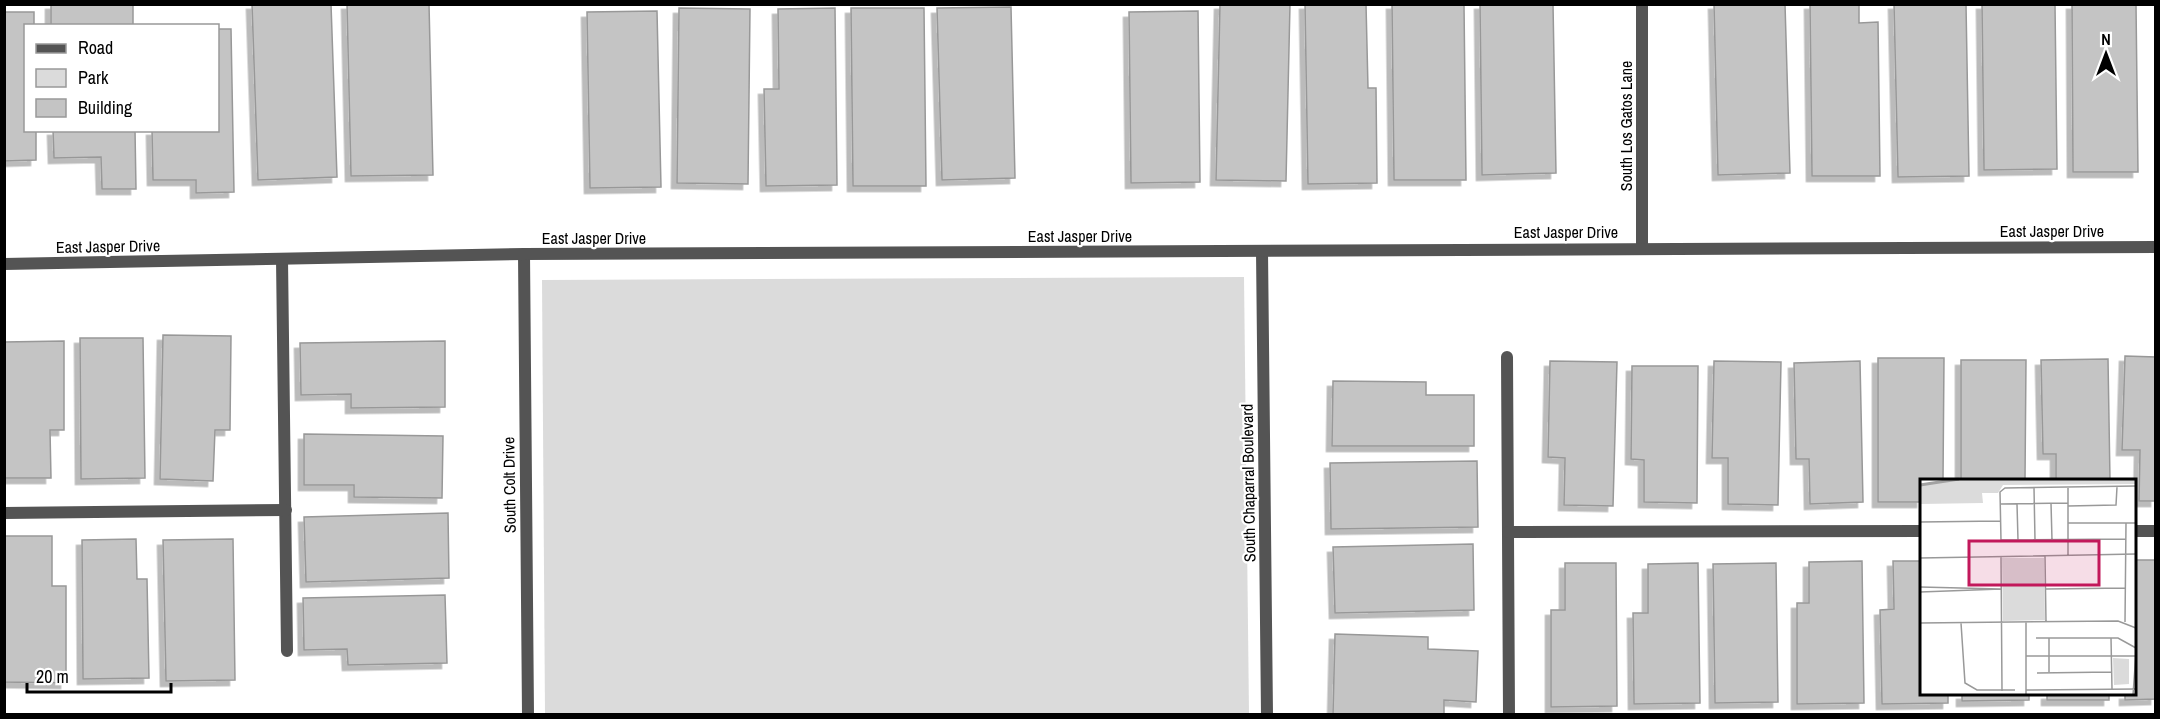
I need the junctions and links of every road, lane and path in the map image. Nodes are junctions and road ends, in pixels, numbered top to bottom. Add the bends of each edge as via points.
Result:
1 (1642, 4) edge
2 (2156, 247) edge
3 (1642, 248) junction
4 (1262, 251) junction
5 (524, 254) junction
6 (282, 259) junction
7 (4, 264) edge
8 (1507, 357) dead end
9 (286, 510) junction
10 (4, 513) edge
11 (1920, 531) edge
12 (2136, 531) edge
13 (2156, 531) edge
14 (1508, 532) junction
15 (287, 651) dead end
16 (528, 714) edge
17 (1267, 714) edge
18 (1509, 714) edge

1 - 3 street, South Los Gatos Lane
2 - 3 street, East Jasper Drive
3 - 4 street, East Jasper Drive
4 - 5 street, East Jasper Drive
4 - 17 street, South Chaparral Boulevard
5 - 6 street, East Jasper Drive
5 - 16 street, South Colt Drive
6 - 7 street, East Jasper Drive
6 - 9 street
8 - 14 street
9 - 10 street
9 - 15 street
11 - 14 street
12 - 13 street
14 - 18 street

